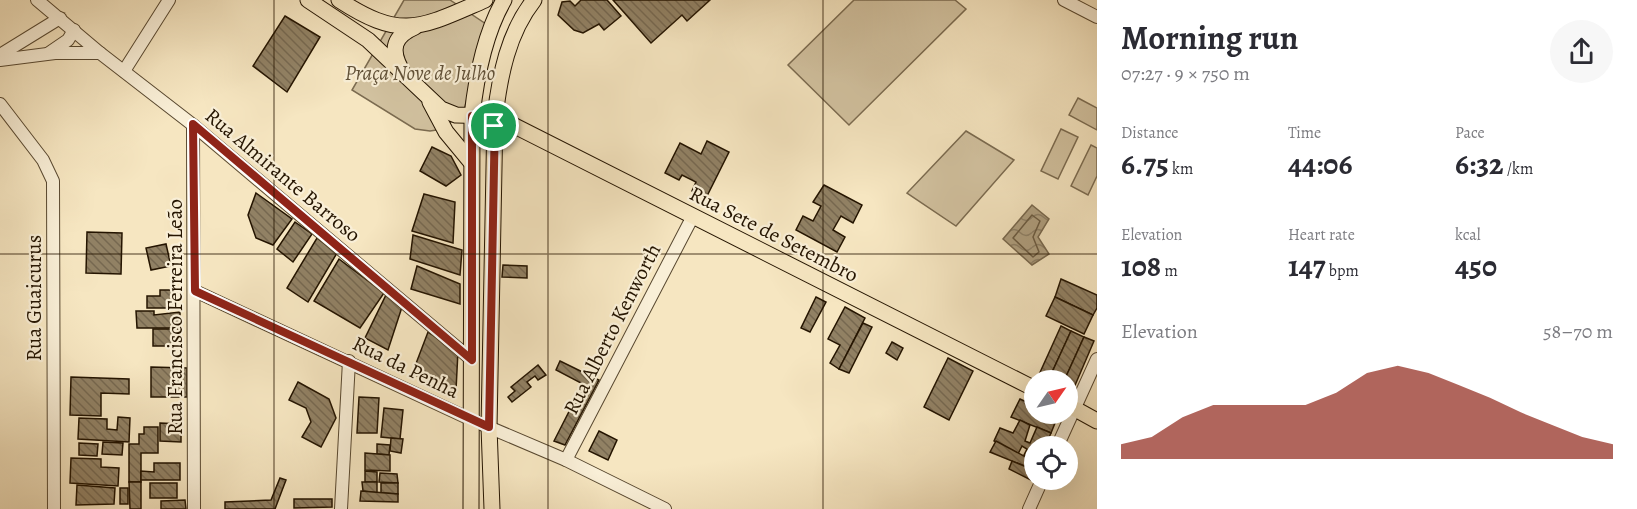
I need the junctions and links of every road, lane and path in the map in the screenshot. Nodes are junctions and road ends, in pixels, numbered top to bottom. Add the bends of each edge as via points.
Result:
1 (37, 0) edge
2 (169, 0) edge
3 (308, 0) edge
4 (339, 0) edge
5 (485, 0) edge
6 (504, 0) edge
7 (534, 0) edge
8 (1064, 0) edge
9 (462, 10) junction
10 (1097, 17) edge
11 (60, 18) junction
12 (421, 25) junction
13 (492, 27) junction
14 (74, 30) junction
15 (100, 53) junction
16 (48, 54) junction
17 (0, 55) edge
18 (0, 60) edge
19 (124, 71) junction
20 (403, 72) junction
21 (499, 86) junction
22 (429, 100) junction
23 (0, 104) edge
24 (472, 116) junction
25 (495, 116) junction
26 (193, 124) junction
27 (470, 161) junction
28 (693, 216) junction
29 (195, 291) junction
30 (1097, 359) edge
31 (472, 360) junction
32 (349, 361) junction
33 (1024, 383) edge
34 (1078, 394) edge
35 (1078, 411) edge
36 (472, 420) junction
37 (1097, 421) edge
38 (489, 427) junction
39 (567, 460) junction
40 (1038, 490) edge
41 (54, 509) edge
42 (194, 509) edge
43 (341, 509) edge
44 (471, 509) edge
45 (492, 509) edge
46 (665, 509) edge
47 (1029, 509) edge

1 - 11 street, Rua Almirante Barroso
2 - 19 street
3 - 20 main road via 375,46
4 - 12 main road via 385,25
5 - 9 main road
6 - 13 main road
7 - 21 main road via 512,38
8 - 10 street
9 - 12 main road
9 - 13 main road via 478,15
11 - 14 street, Rua Almirante Barroso
11 - 17 street
12 - 20 main road via 404,32 395,42 394,53
13 - 21 main road via 500,41
13 - 24 main road
14 - 15 street, Rua Almirante Barroso
14 - 16 street via 68,40
15 - 16 street
15 - 19 street, Rua Almirante Barroso
16 - 18 street
19 - 26 street, Rua Almirante Barroso
20 - 22 main road
21 - 25 main road
22 - 24 main road via 451,115
22 - 27 main road via 446,132
23 - 41 street, Rua Guaicurus via 43,160 53,181
24 - 25 main road
24 - 27 main road
25 - 28 main road, Rua Sete de Setembro
25 - 38 main road
26 - 29 street, Rua Francisco Ferreira Leão
26 - 31 street, Rua Almirante Barroso
27 - 31 main road
28 - 33 main road, Rua Sete de Setembro
28 - 39 street, Rua Alberto Kenworth
29 - 32 street, Rua da Penha
29 - 42 street, Rua Francisco Ferreira Leão
30 - 34 street
31 - 36 main road
32 - 36 street, Rua da Penha
32 - 43 street
35 - 37 main road
36 - 38 street, Rua da Penha
36 - 44 main road
38 - 39 street, Rua da Penha
38 - 45 main road
39 - 46 street, Rua da Penha
40 - 47 street

